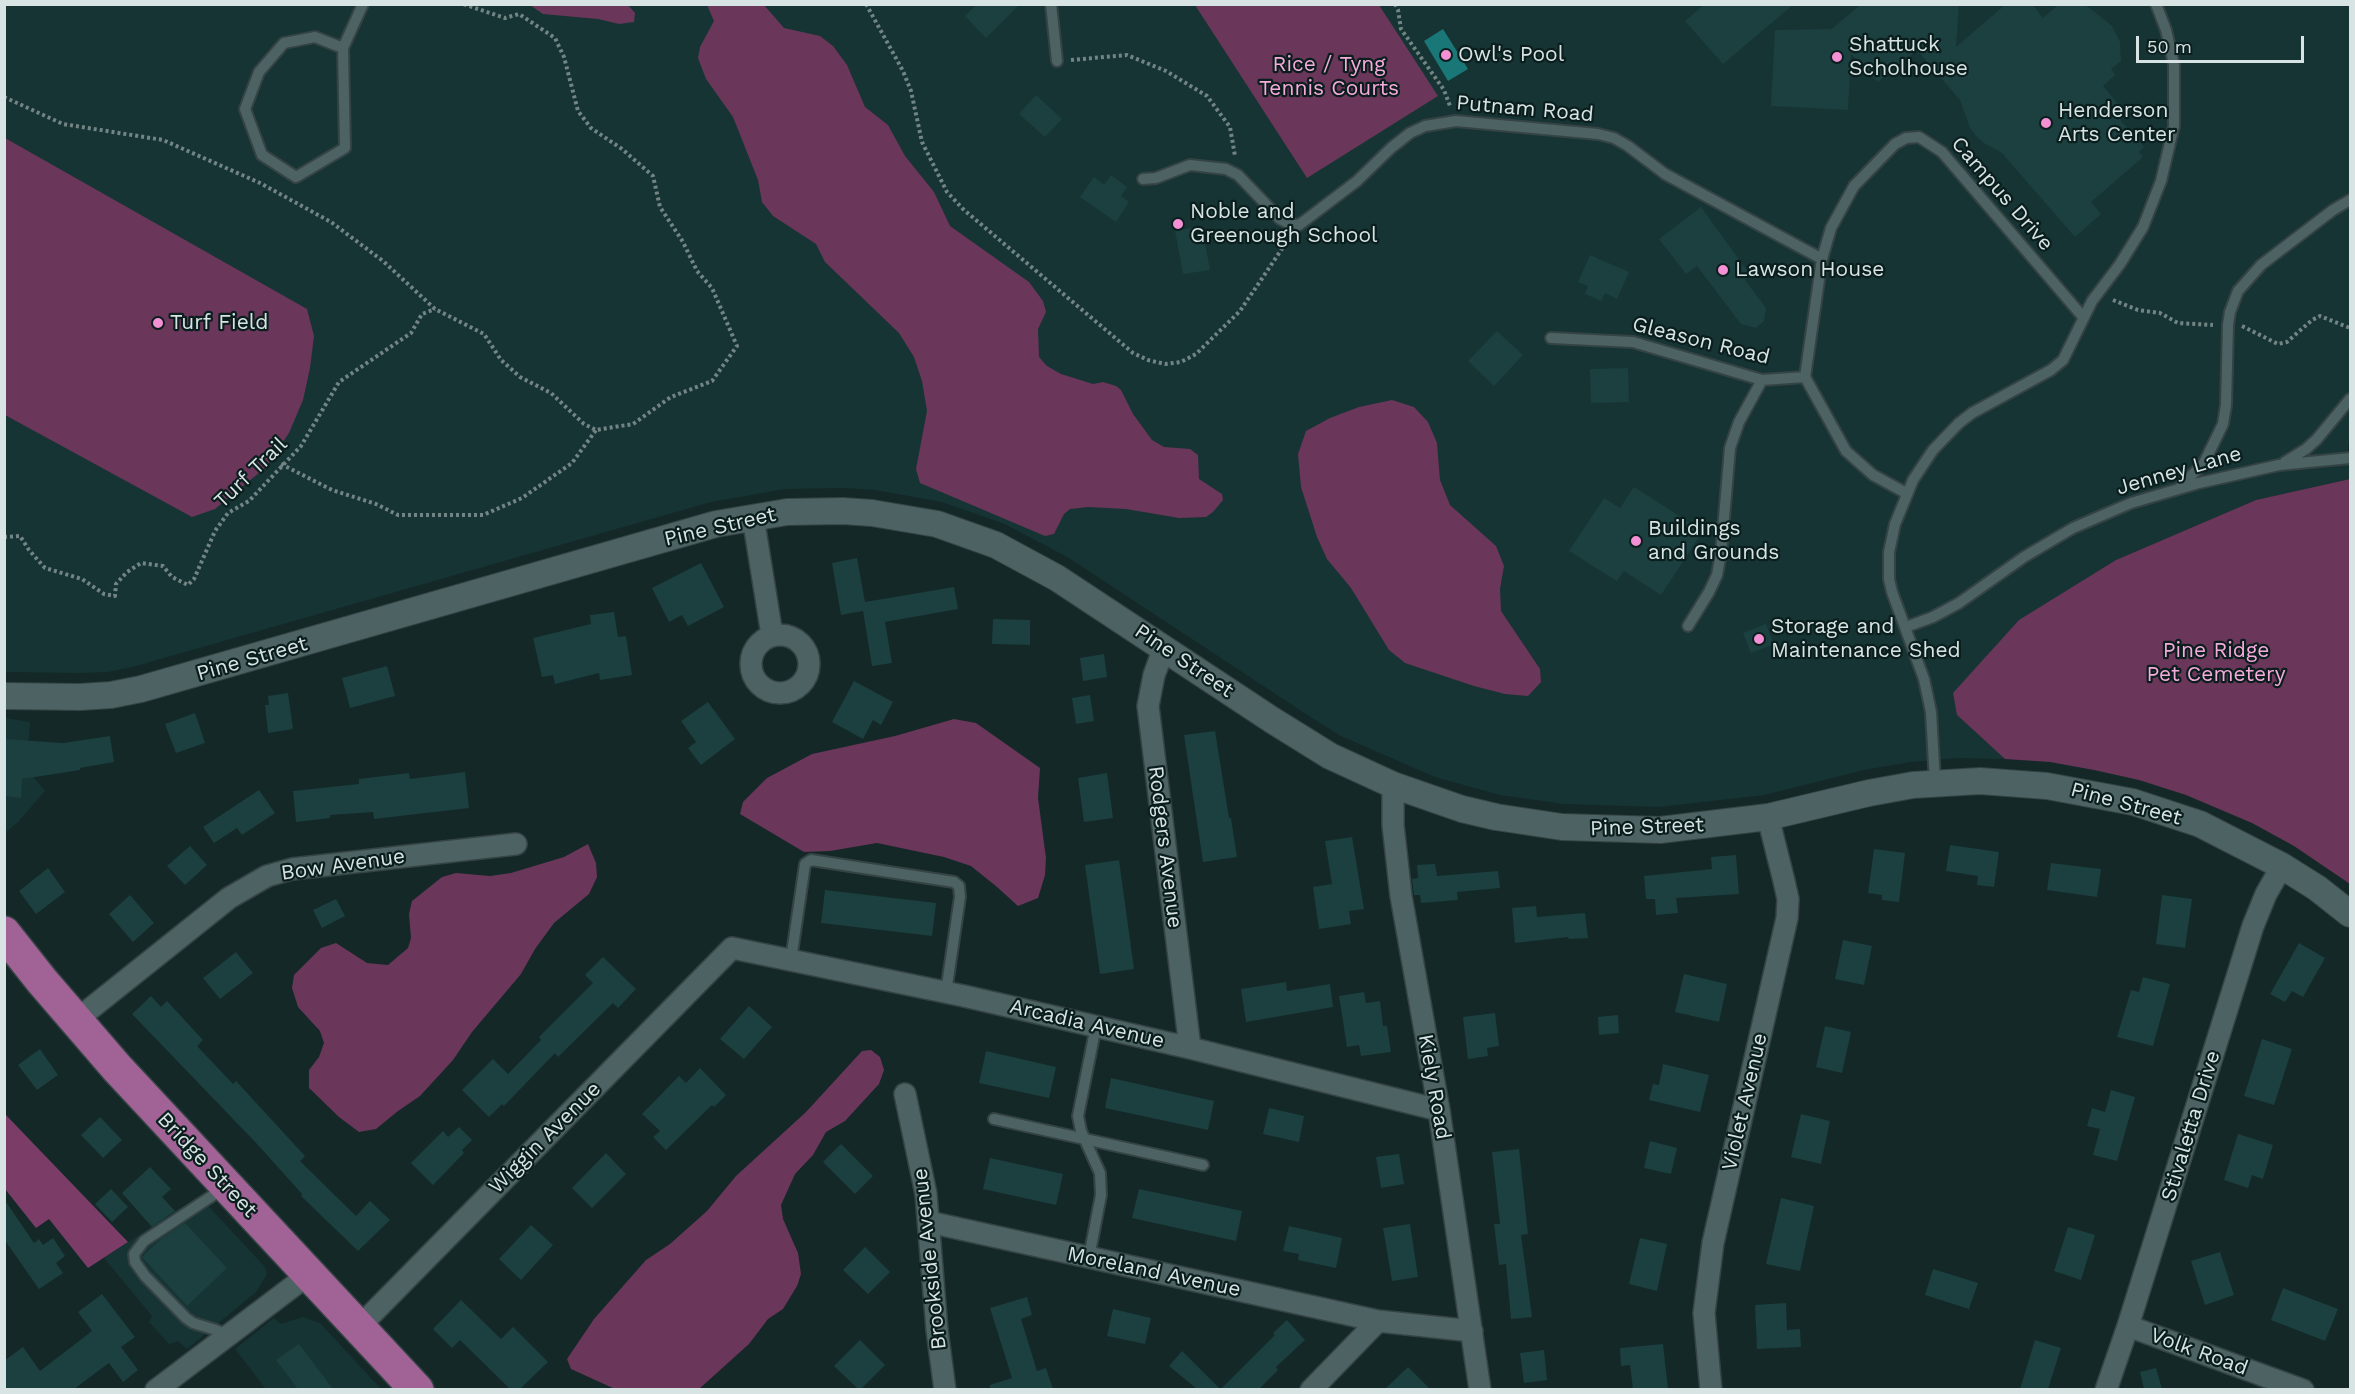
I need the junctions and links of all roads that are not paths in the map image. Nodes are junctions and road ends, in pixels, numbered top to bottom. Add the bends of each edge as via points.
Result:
1 (363, 4) edge
2 (1051, 4) edge
3 (2156, 4) edge
4 (344, 48) junction
5 (1057, 61) road end
6 (1143, 179) dead end
7 (2350, 200) edge
8 (1822, 260) junction
9 (2083, 317) junction
10 (1551, 338) dead end
11 (1805, 377) junction
12 (1762, 380) junction
13 (2350, 399) edge
14 (2350, 458) edge
15 (2279, 465) junction
16 (2177, 489) junction
17 (1906, 493) junction
18 (753, 517) junction
19 (1688, 626) dead end
20 (1906, 627) junction
21 (772, 635) dead end
22 (1164, 648) junction
23 (4, 696) edge
24 (1935, 782) junction
25 (1393, 785) junction
26 (1768, 817) junction
27 (516, 844) dead end
28 (2282, 866) junction
29 (2350, 914) edge
30 (4, 933) edge
31 (732, 948) joint
32 (791, 960) junction
33 (946, 992) junction
34 (75, 1021) junction
35 (1096, 1026) junction
36 (1190, 1048) junction
37 (904, 1094) dead end
38 (1439, 1110) junction
39 (994, 1119) dead end
40 (1086, 1140) junction
41 (1203, 1165) dead end
42 (227, 1186) junction
43 (929, 1222) junction
44 (1089, 1257) junction
45 (308, 1275) junction
46 (1378, 1321) junction
47 (2128, 1326) junction
48 (358, 1328) junction
49 (1472, 1331) junction
50 (227, 1336) junction
51 (156, 1389) edge
52 (417, 1389) edge
53 (945, 1389) edge
54 (1311, 1389) edge
55 (1480, 1389) edge
56 (1711, 1389) edge
57 (2106, 1389) edge
58 (2303, 1389) edge

1 - 4 lane
2 - 5 lane
3 - 9 lane via 2174,64 2174,126 2169,153 2143,227
4 - 4 lane via 345,148 296,177 262,155 245,109 259,72 284,43 315,37
6 - 8 lane, Putnam Road via 1190,165 1226,169 1238,175 1280,219 1299,225 1358,181 1390,148 1425,126 1456,121 1598,134 1614,138 1665,174
7 - 16 lane via 2261,265 2238,291 2229,312 2223,424 2204,463
8 - 9 lane, Campus Drive via 1831,228 1854,186 1894,144 1919,137 1942,152
8 - 11 lane, Campus Drive
9 - 17 lane via 2063,360 1959,423 1923,464
10 - 12 lane, Gleason Road via 1633,342
11 - 12 lane, Gleason Road
11 - 17 lane via 1846,451 1873,475
12 - 19 lane via 1730,447 1717,575
13 - 15 lane via 2311,444
14 - 15 lane, Jenney Lane
15 - 16 lane, Jenney Lane
16 - 20 lane, Jenney Lane via 2131,503 2073,528 1947,611
17 - 20 lane via 1895,524 1889,566 1892,592
18 - 21 street
18 - 22 street, Pine Street via 843,511 904,518 965,533 1027,560
18 - 23 street, Pine Street via 684,533 152,687 101,695
20 - 24 lane via 1928,694
22 - 25 street, Pine Street via 1330,756
22 - 36 street, Rodgers Avenue via 1148,706
24 - 26 street, Pine Street
24 - 28 street, Pine Street via 2026,784 2121,799 2200,825
25 - 26 street, Pine Street via 1462,809 1562,827 1660,830
25 - 38 street, Kiely Road via 1401,896
26 - 56 street, Violet Avenue via 1788,899 1787,918 1711,1255 1704,1313
27 - 34 street, Bow Avenue via 292,869 267,876 229,898
28 - 29 street, Pine Street
28 - 47 street, Stivaletta Drive via 2253,926
30 - 34 main road, Bridge Street
31 - 32 street, Arcadia Avenue
31 - 48 street, Wiggin Avenue
32 - 33 street, Arcadia Avenue
32 - 33 lane via 805,864 811,860 954,882 959,886 960,897
33 - 35 street, Arcadia Avenue
34 - 42 main road, Bridge Street
35 - 36 street, Arcadia Avenue
35 - 40 lane via 1078,1116
36 - 38 street, Arcadia Avenue
37 - 43 street, Brookside Avenue
38 - 49 street, Kiely Road
39 - 40 lane
40 - 41 lane
40 - 44 lane via 1100,1173 1101,1195
42 - 45 main road, Bridge Street
42 - 50 lane via 144,1241 134,1254 145,1276 186,1318
43 - 44 street, Moreland Avenue
43 - 53 street, Brookside Avenue
44 - 46 street, Moreland Avenue
45 - 48 main road, Bridge Street
45 - 50 street
46 - 49 street, Moreland Avenue
46 - 54 street
47 - 57 street, Stivaletta Drive
47 - 58 street, Volk Road
48 - 52 main road, Bridge Street
49 - 55 street, Kiely Road
50 - 51 street

